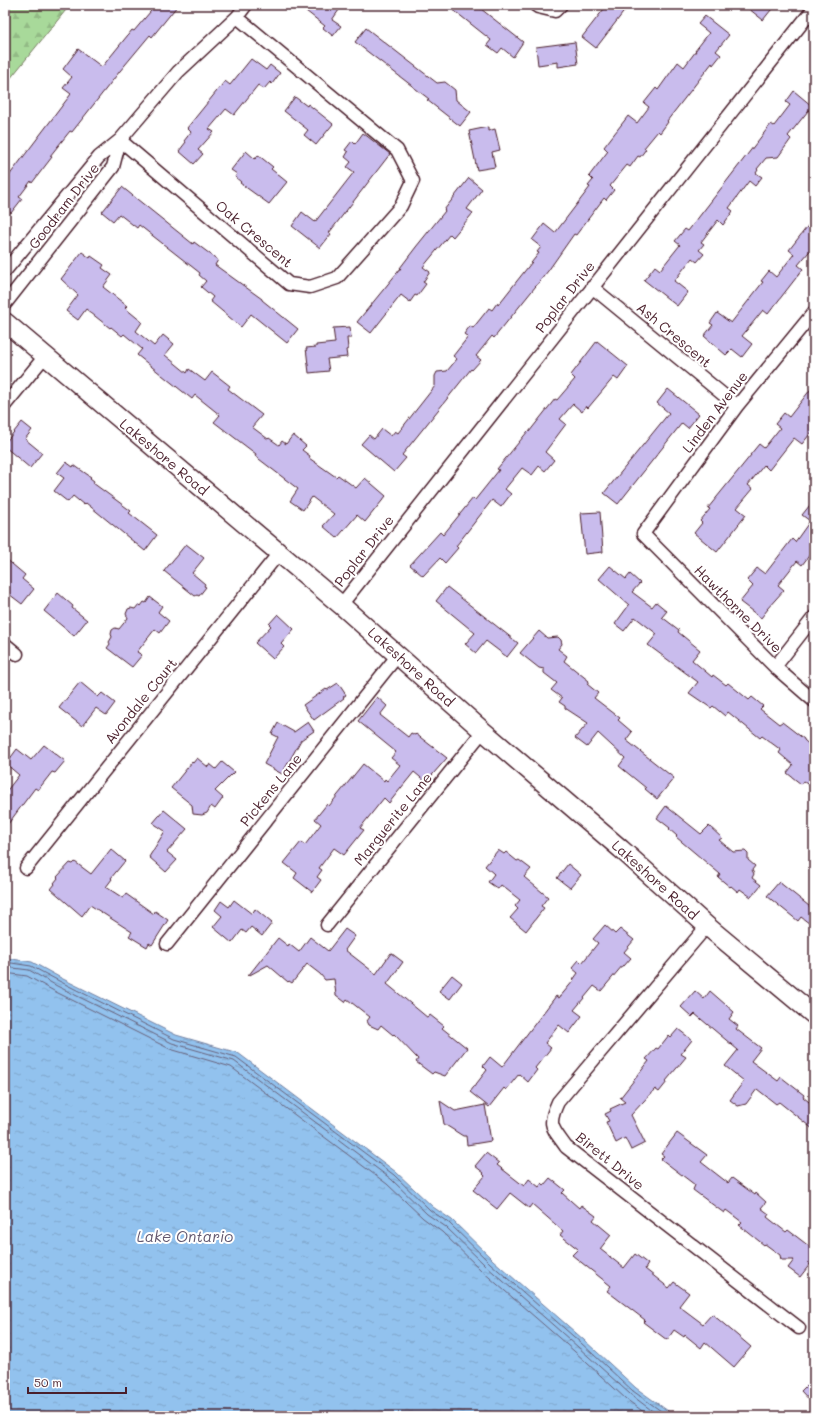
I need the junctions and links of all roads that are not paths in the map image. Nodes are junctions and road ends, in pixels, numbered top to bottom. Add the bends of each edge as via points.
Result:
1 (246, 5) edge
2 (535, 5) edge
3 (561, 5) edge
4 (814, 8) edge
5 (237, 17) junction
6 (120, 140) junction
7 (5, 271) edge
8 (592, 287) junction
9 (5, 304) edge
10 (814, 312) edge
11 (5, 322) edge
12 (45, 356) junction
13 (5, 405) edge
14 (737, 406) junction
15 (643, 534) joint
16 (279, 553) junction
17 (341, 605) junction
18 (814, 617) edge
19 (5, 644) edge
20 (17, 654) dead end
21 (398, 655) junction
22 (775, 667) junction
23 (814, 702) edge
24 (482, 732) junction
25 (26, 868) dead end
26 (327, 925) dead end
27 (708, 926) junction
28 (167, 944) dead end
29 (814, 1015) edge
30 (799, 1328) dead end

1 - 5 street, Goodram Drive
2 - 3 street via 555,10
4 - 8 street, Poplar Drive
5 - 6 street, Goodram Drive via 178,72
5 - 6 street, Oak Crescent via 396,150 413,181 400,206 337,278 310,287 289,284
6 - 7 street, Goodram Drive via 99,157
6 - 9 street, Goodram Drive via 114,167
8 - 14 street, Ash Crescent
8 - 17 street, Poplar Drive
10 - 14 street, Linden Avenue
11 - 12 main road, Lakeshore Road
12 - 13 street
12 - 16 main road, Lakeshore Road
14 - 15 street, Linden Avenue
15 - 22 street, Hawthorne Drive
16 - 17 main road, Lakeshore Road
16 - 25 street, Avondale Court
17 - 21 main road, Lakeshore Road
18 - 22 street
19 - 20 street
21 - 24 main road, Lakeshore Road
21 - 28 street, Pickens Lane
22 - 23 street, Hawthorne Drive
24 - 26 street, Marguerite Lane
24 - 27 main road, Lakeshore Road
27 - 29 main road, Lakeshore Road
27 - 30 street, Birett Drive via 558,1102 552,1116 553,1129 566,1147

